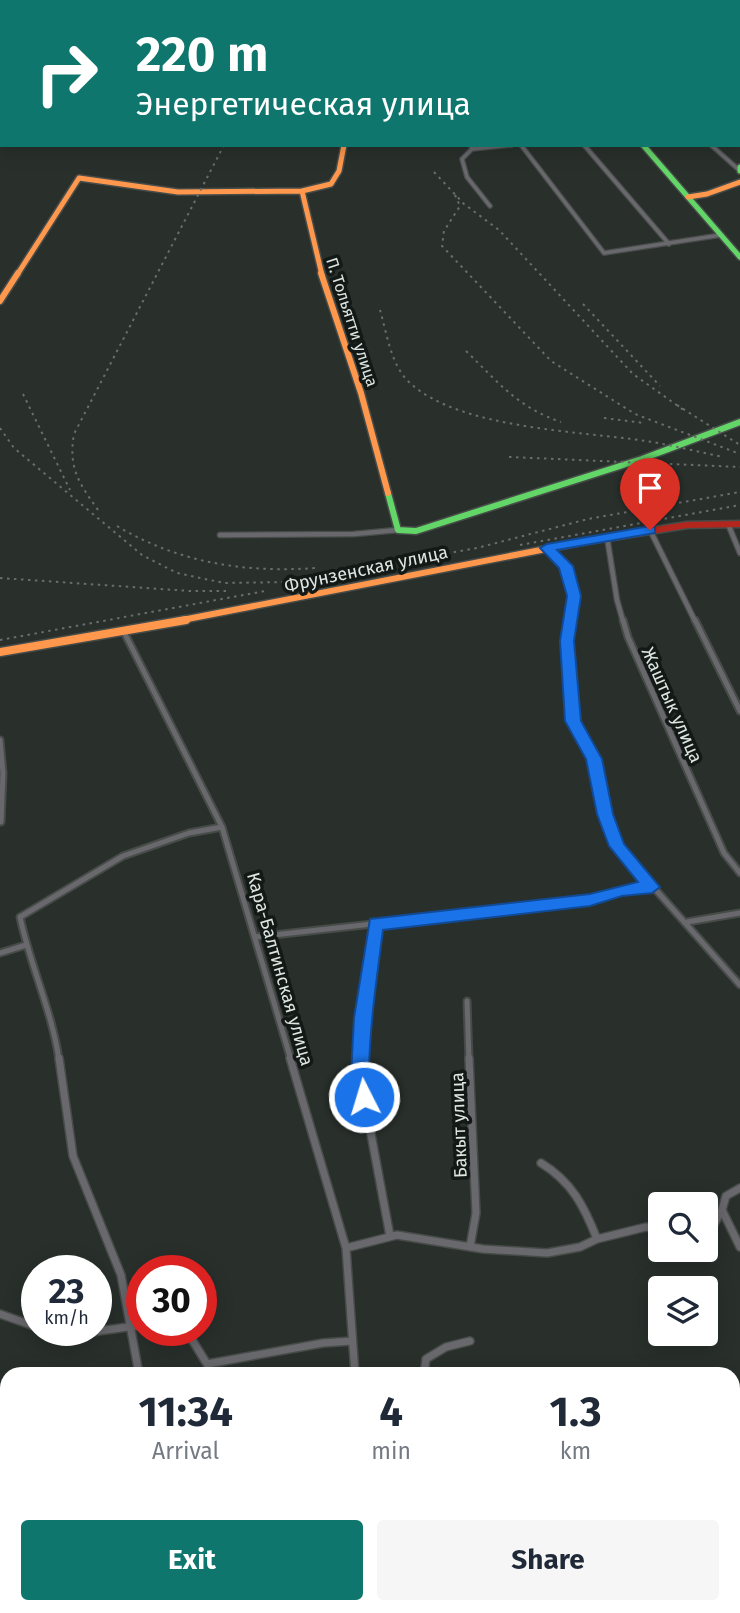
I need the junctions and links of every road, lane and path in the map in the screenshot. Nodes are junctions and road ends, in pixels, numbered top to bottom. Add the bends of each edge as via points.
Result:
1 (344, 147) edge
2 (472, 147) edge
3 (522, 147) edge
4 (586, 147) edge
5 (645, 147) edge
6 (713, 147) edge
7 (740, 169) edge
8 (740, 182) edge
9 (302, 191) junction
10 (688, 197) junction
11 (490, 206) dead end
12 (721, 235) junction
13 (669, 244) junction
14 (740, 257) edge
15 (0, 300) edge
16 (740, 422) edge
17 (728, 524) junction
18 (740, 524) edge
19 (398, 530) junction
20 (650, 530) junction
21 (220, 535) dead end
22 (607, 537) junction
23 (547, 548) junction
24 (740, 552) edge
25 (124, 632) junction
26 (0, 652) edge
27 (740, 712) edge
28 (0, 740) edge
29 (1, 822) edge
30 (222, 827) junction
31 (740, 873) edge
32 (652, 887) junction
33 (740, 913) edge
34 (687, 922) junction
35 (376, 924) junction
36 (255, 937) junction
37 (26, 945) junction
38 (0, 953) edge
39 (740, 985) edge
40 (467, 1001) dead end
41 (541, 1163) dead end
42 (740, 1188) edge
43 (722, 1210) junction
44 (718, 1217) edge
45 (648, 1227) edge
46 (390, 1236) junction
47 (597, 1238) junction
48 (470, 1247) junction
49 (740, 1247) edge
50 (346, 1248) junction
51 (126, 1298) edge
52 (0, 1314) edge
53 (21, 1321) edge
54 (352, 1341) junction
55 (470, 1341) dead end
56 (135, 1346) edge
57 (196, 1346) edge
58 (138, 1367) edge
59 (354, 1367) edge
60 (425, 1367) edge

1 - 9 main road via 339,172 331,184
2 - 11 street via 462,159 464,168
3 - 13 street via 604,253
4 - 13 street
5 - 10 main road
6 - 7 street
8 - 10 main road
9 - 15 main road via 178,192 79,178
9 - 19 main road, П. Тольятти улица via 317,261 361,393
10 - 12 main road
12 - 13 street
12 - 14 main road
16 - 19 main road via 435,526
17 - 18 main road, Фрунзенская улица
17 - 20 main road, Фрунзенская улица
17 - 24 street
19 - 21 street
20 - 22 main road, Фрунзенская улица
20 - 27 street
22 - 23 main road, Фрунзенская улица
22 - 31 street, Жаштык улица via 628,637 724,853
23 - 25 main road, Фрунзенская улица
23 - 32 street via 566,566 574,596 567,641 573,721 594,759 617,846
25 - 26 main road, Фрунзенская улица
25 - 30 street, Кара-Балтинская улица
28 - 29 street
30 - 36 street, Кара-Балтинская улица
30 - 37 street via 123,856 20,917
32 - 34 street
32 - 35 street via 590,900
33 - 34 street
34 - 39 street
35 - 36 street
35 - 46 street via 360,1075
36 - 50 street, Кара-Балтинская улица
37 - 38 street
37 - 51 street via 56,1036 73,1156
40 - 48 street, Бакыт улица via 476,1213
41 - 47 street via 564,1175
42 - 43 street via 726,1196
43 - 44 street
43 - 49 street
45 - 47 street
46 - 48 street
46 - 50 street
47 - 48 street via 580,1247 547,1253
50 - 54 street, Кара-Балтинская улица
52 - 53 street
54 - 57 street via 207,1364
54 - 59 street, Кара-Балтинская улица
55 - 60 street via 446,1347 426,1359
56 - 58 street

